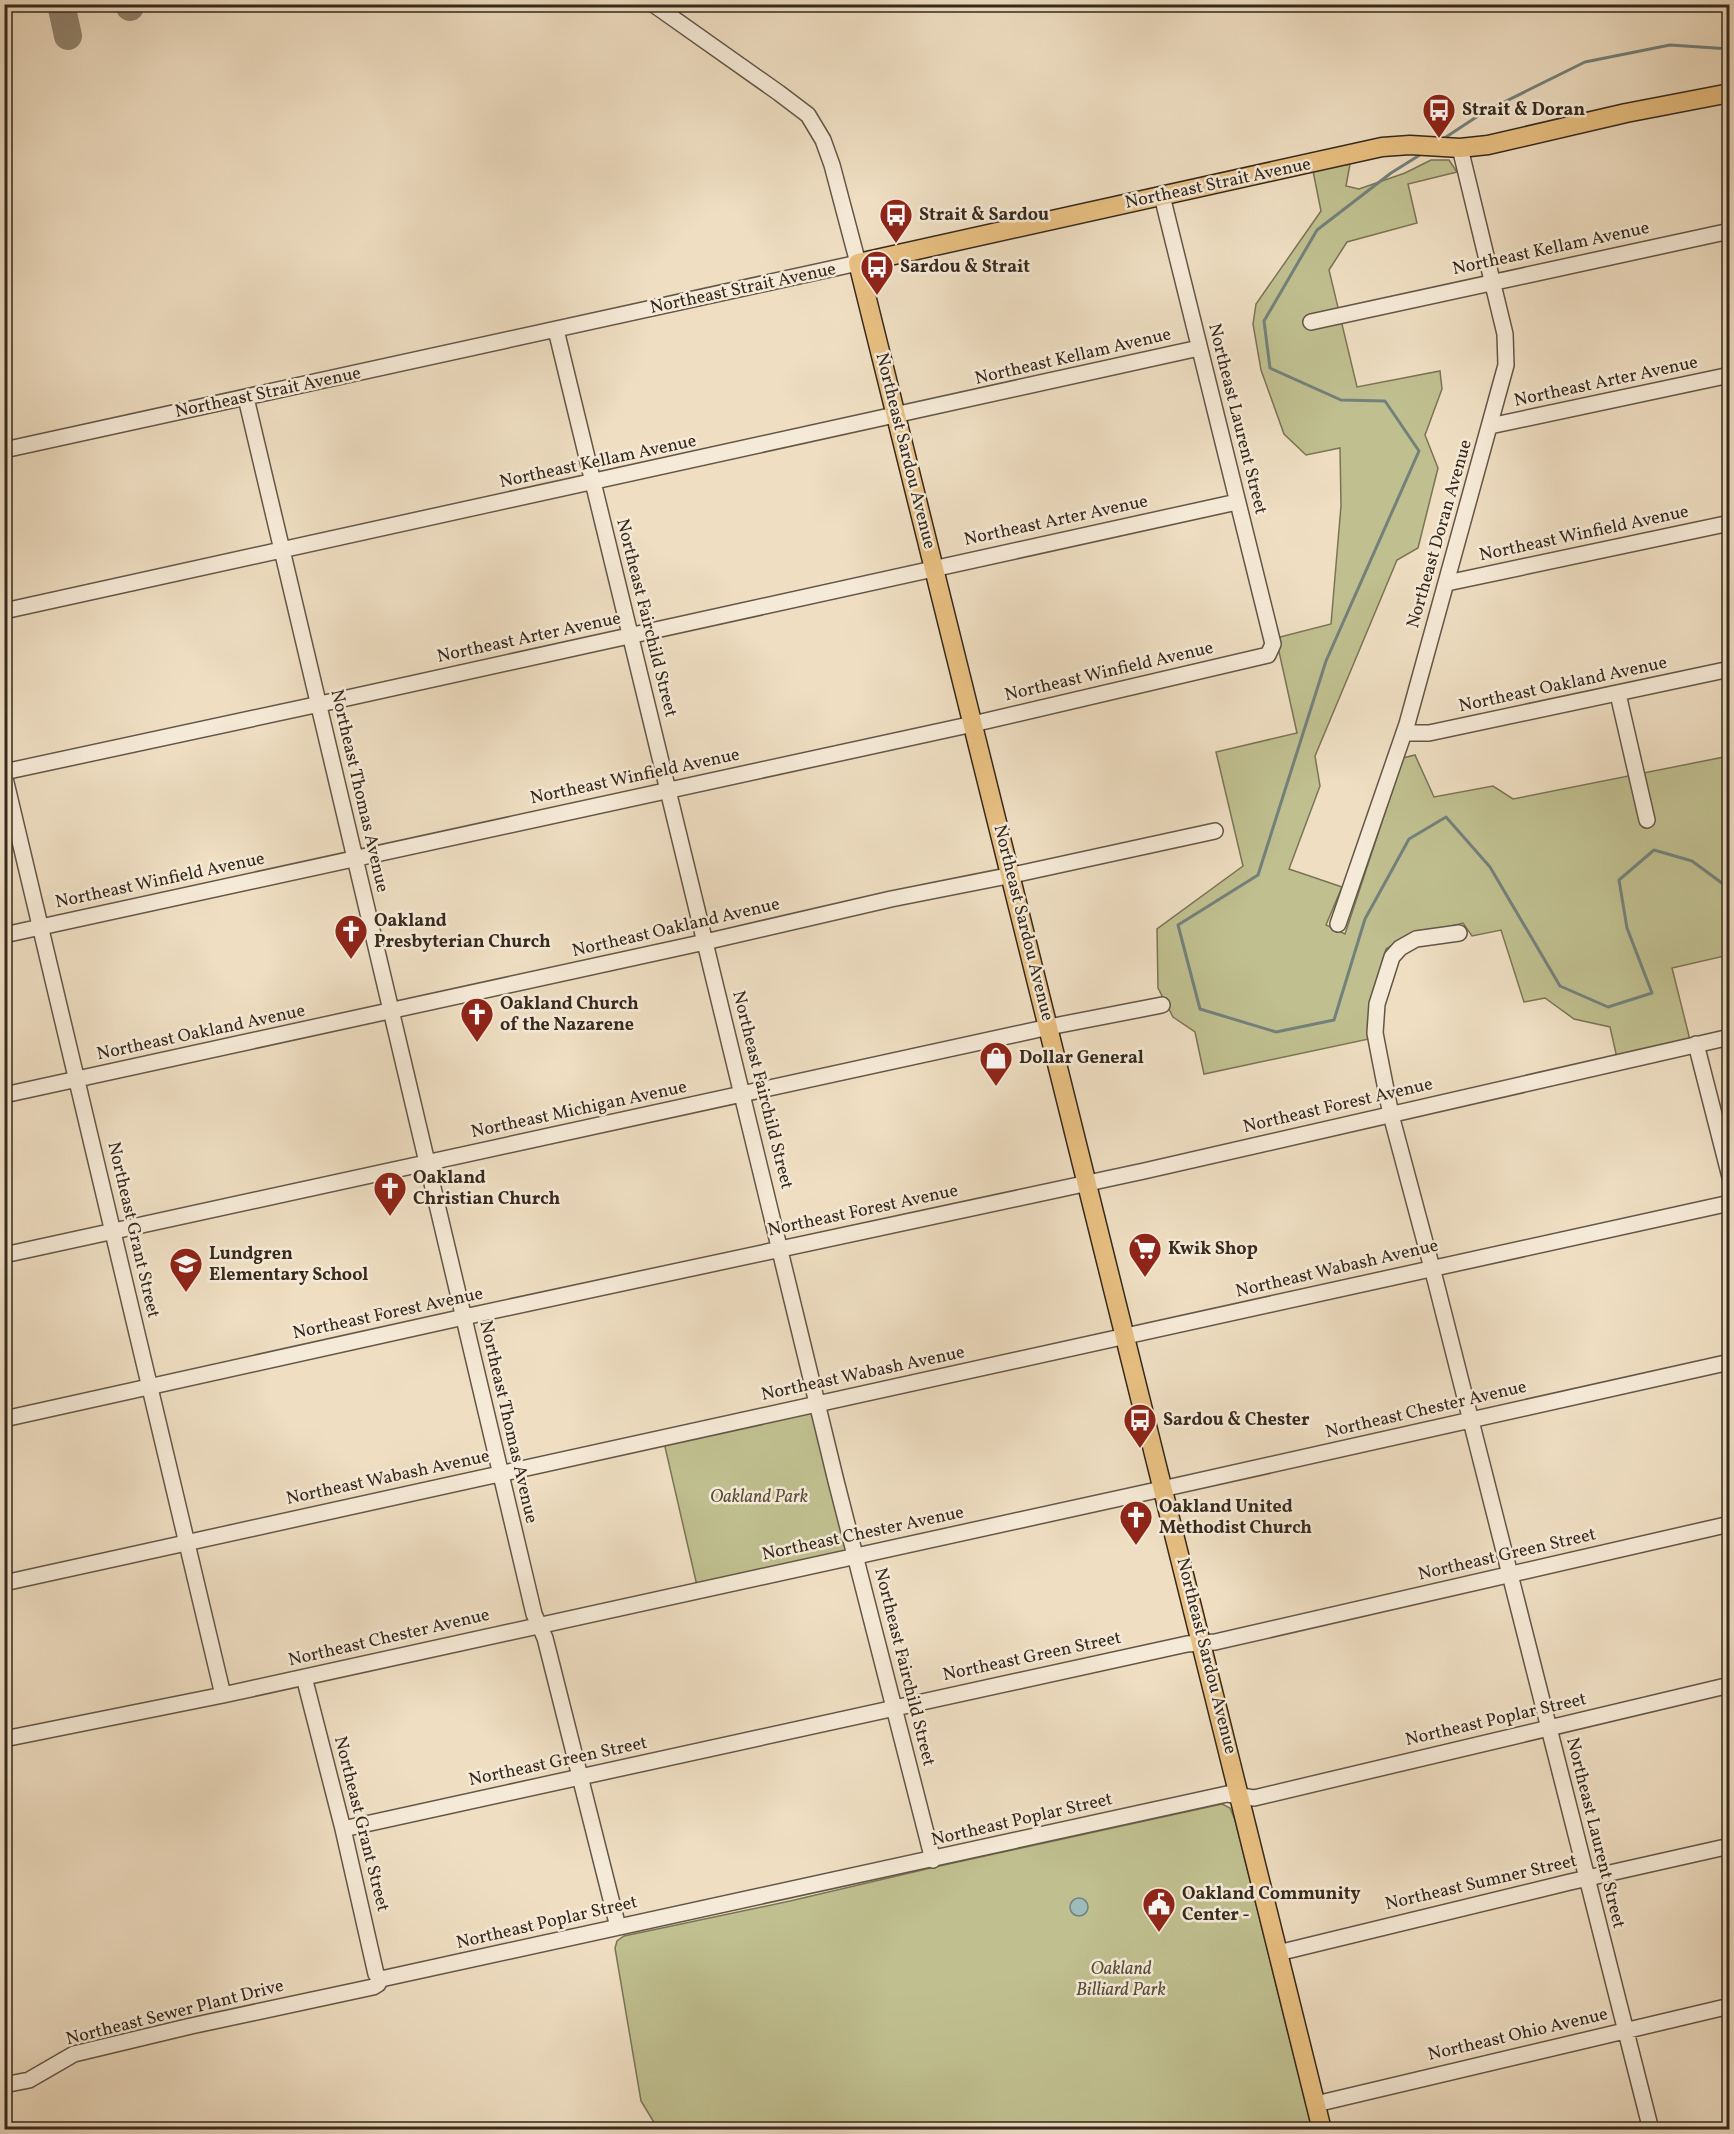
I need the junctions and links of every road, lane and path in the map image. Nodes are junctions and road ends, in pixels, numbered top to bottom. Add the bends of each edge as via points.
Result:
1 (653, 4) edge
2 (1730, 93) edge
3 (1460, 148) junction
4 (1162, 196) junction
5 (1730, 231) edge
6 (858, 263) junction
7 (1493, 282) junction
8 (1311, 322) dead end
9 (555, 330) junction
10 (1200, 348) junction
11 (1730, 375) edge
12 (246, 398) junction
13 (896, 416) junction
14 (1490, 426) junction
15 (4, 450) edge
16 (593, 483) junction
17 (1237, 502) junction
18 (1730, 523) edge
19 (282, 550) junction
20 (934, 568) junction
21 (1446, 584) junction
22 (4, 611) edge
23 (630, 636) junction
24 (1271, 652) joint
25 (1730, 669) edge
26 (1618, 694) junction
27 (319, 704) junction
28 (973, 724) junction
29 (1404, 733) junction
30 (4, 773) edge
31 (668, 790) junction
32 (1647, 820) dead end
33 (1215, 831) dead end
34 (356, 859) junction
35 (1011, 875) junction
36 (1338, 924) dead end
37 (41, 927) junction
38 (1459, 933) dead end
39 (4, 934) edge
40 (705, 942) junction
41 (1162, 1005) dead end
42 (391, 1011) junction
43 (1049, 1027) junction
44 (1730, 1036) edge
45 (1696, 1044) junction
46 (77, 1080) junction
47 (742, 1094) junction
48 (4, 1095) edge
49 (1391, 1115) junction
50 (427, 1163) junction
51 (1730, 1177) edge
52 (1088, 1183) junction
53 (1730, 1203) edge
54 (113, 1231) junction
55 (780, 1249) junction
56 (4, 1255) edge
57 (1432, 1268) junction
58 (464, 1317) junction
59 (1126, 1336) junction
60 (1730, 1362) edge
61 (150, 1386) junction
62 (818, 1404) junction
63 (4, 1419) edge
64 (1471, 1420) junction
65 (500, 1474) junction
66 (1164, 1488) junction
67 (1730, 1524) edge
68 (187, 1543) junction
69 (855, 1555) junction
70 (1510, 1575) junction
71 (4, 1582) edge
72 (539, 1624) junction
73 (1202, 1642) junction
74 (304, 1677) junction
75 (1730, 1685) edge
76 (223, 1695) junction
77 (894, 1707) junction
78 (1548, 1727) junction
79 (4, 1739) edge
80 (580, 1778) junction
81 (1240, 1796) junction
82 (343, 1829) junction
83 (1730, 1846) edge
84 (933, 1860) junction
85 (1587, 1878) junction
86 (618, 1927) junction
87 (1278, 1953) junction
88 (381, 1979) junction
89 (325, 1997) joint
90 (1730, 2006) edge
91 (1625, 2030) junction
92 (4, 2085) edge
93 (1316, 2104) junction
94 (1322, 2130) edge
95 (1651, 2130) edge

1 - 6 street, Northeast Sardou Avenue via 808,115 830,156
2 - 3 main road, Northeast Strait Avenue
3 - 4 main road, Northeast Strait Avenue via 1382,147
3 - 7 street, Northeast Doran Avenue
4 - 6 main road, Northeast Strait Avenue
4 - 10 street, Northeast Laurent Street
5 - 7 street, Northeast Kellam Avenue
6 - 9 street, Northeast Strait Avenue
6 - 13 main road, Northeast Sardou Avenue
7 - 8 street, Northeast Kellam Avenue
7 - 14 street, Northeast Doran Avenue via 1507,355
9 - 12 street, Northeast Strait Avenue
9 - 16 street, Northeast Fairchild Street
10 - 13 street, Northeast Kellam Avenue
10 - 17 street, Northeast Laurent Street
11 - 14 street, Northeast Arter Avenue
12 - 15 street, Northeast Strait Avenue
12 - 19 street, Northeast Thomas Avenue
13 - 16 street, Northeast Kellam Avenue
13 - 20 main road, Northeast Sardou Avenue
14 - 21 street, Northeast Doran Avenue
16 - 19 street, Northeast Kellam Avenue
16 - 23 street, Northeast Fairchild Street
17 - 20 street, Northeast Arter Avenue
17 - 24 street, Northeast Laurent Street via 1273,644
18 - 21 street, Northeast Winfield Avenue
19 - 22 street, Northeast Kellam Avenue
19 - 27 street, Northeast Thomas Avenue
20 - 23 street, Northeast Arter Avenue
20 - 28 main road, Northeast Sardou Avenue
21 - 29 street, Northeast Doran Avenue
23 - 27 street, Northeast Arter Avenue
23 - 31 street, Northeast Fairchild Street
24 - 28 street, Northeast Winfield Avenue
25 - 26 street, Northeast Oakland Avenue
26 - 29 street, Northeast Oakland Avenue via 1429,733
26 - 32 street
27 - 30 street, Northeast Arter Avenue
27 - 34 street, Northeast Thomas Avenue
28 - 31 street, Northeast Winfield Avenue
28 - 35 main road, Northeast Sardou Avenue
29 - 36 street, Northeast Doran Avenue
30 - 37 street, Northeast Grant Street
31 - 34 street, Northeast Winfield Avenue
31 - 40 street, Northeast Fairchild Street
33 - 35 street, Northeast Oakland Avenue
34 - 37 street, Northeast Winfield Avenue
34 - 42 street, Northeast Thomas Avenue
35 - 40 street, Northeast Oakland Avenue
35 - 43 main road, Northeast Sardou Avenue
37 - 39 street, Northeast Winfield Avenue
37 - 46 street, Northeast Grant Street
38 - 49 street, Northeast Laurent Street via 1416,939 1400,948 1388,964 1375,1021
40 - 42 street, Northeast Oakland Avenue
40 - 47 street, Northeast Fairchild Street
41 - 43 street, Northeast Michigan Avenue
42 - 46 street, Northeast Oakland Avenue
42 - 50 street, Northeast Thomas Avenue
43 - 47 street, Northeast Michigan Avenue
43 - 52 main road, Northeast Sardou Avenue
44 - 45 street, Northeast Forest Avenue
45 - 49 street, Northeast Forest Avenue
45 - 51 street
46 - 48 street, Northeast Oakland Avenue
46 - 54 street, Northeast Grant Street
47 - 50 street, Northeast Michigan Avenue
47 - 55 street, Northeast Fairchild Street
49 - 52 street, Northeast Forest Avenue
49 - 57 street, Northeast Laurent Street
50 - 54 street, Northeast Michigan Avenue
50 - 58 street, Northeast Thomas Avenue
52 - 55 street, Northeast Forest Avenue
52 - 59 main road, Northeast Sardou Avenue
53 - 57 street, Northeast Wabash Avenue
54 - 56 street, Northeast Michigan Avenue
54 - 61 street, Northeast Grant Street
55 - 58 street, Northeast Forest Avenue
55 - 62 street, Northeast Fairchild Street
57 - 59 street, Northeast Wabash Avenue
57 - 64 street, Northeast Laurent Street
58 - 61 street, Northeast Forest Avenue
58 - 65 street, Northeast Thomas Avenue
59 - 62 street, Northeast Wabash Avenue
59 - 66 main road, Northeast Sardou Avenue
60 - 64 street, Northeast Chester Avenue
61 - 63 street, Northeast Forest Avenue
61 - 68 street, Northeast Grant Street
62 - 65 street, Northeast Wabash Avenue
62 - 69 street, Northeast Fairchild Street
64 - 66 street, Northeast Chester Avenue
64 - 70 street, Northeast Laurent Street
65 - 68 street, Northeast Wabash Avenue
65 - 72 street, Northeast Thomas Avenue
66 - 69 street, Northeast Chester Avenue
66 - 73 main road, Northeast Sardou Avenue
67 - 70 street, Northeast Green Street
68 - 71 street, Northeast Wabash Avenue
68 - 76 street, Northeast Grant Street
69 - 72 street, Northeast Chester Avenue
69 - 77 street, Northeast Fairchild Street
70 - 73 street, Northeast Green Street
70 - 78 street, Northeast Laurent Street
72 - 74 street, Northeast Chester Avenue
72 - 80 street, Northeast Thomas Avenue
73 - 77 street, Northeast Green Street
73 - 81 main road, Northeast Sardou Avenue
74 - 76 street, Northeast Chester Avenue
74 - 82 street, Northeast Grant Street
75 - 78 street, Northeast Poplar Street
76 - 79 street, Northeast Chester Avenue
77 - 80 street, Northeast Green Street
77 - 84 street, Northeast Fairchild Street
78 - 81 street, Northeast Poplar Street via 1254,1798
78 - 85 street, Northeast Laurent Street
80 - 82 street, Northeast Green Street
80 - 86 street, Northeast Thomas Avenue
81 - 84 street, Northeast Poplar Street via 1227,1794
81 - 87 main road, Northeast Sardou Avenue
82 - 88 street, Northeast Grant Street via 376,1974
83 - 85 street, Northeast Sumner Street
84 - 86 street, Northeast Poplar Street
85 - 87 street, Northeast Sumner Street
85 - 91 street, Northeast Laurent Street
86 - 88 street, Northeast Poplar Street
87 - 93 main road, Northeast Sardou Avenue
88 - 89 street, Northeast Poplar Street via 373,1987
89 - 92 street, Northeast Sewer Plant Drive via 74,2054 29,2080
90 - 91 street, Northeast Ohio Avenue
91 - 93 street, Northeast Ohio Avenue
91 - 95 street, Northeast Laurent Street
93 - 94 main road, Northeast Sardou Avenue

